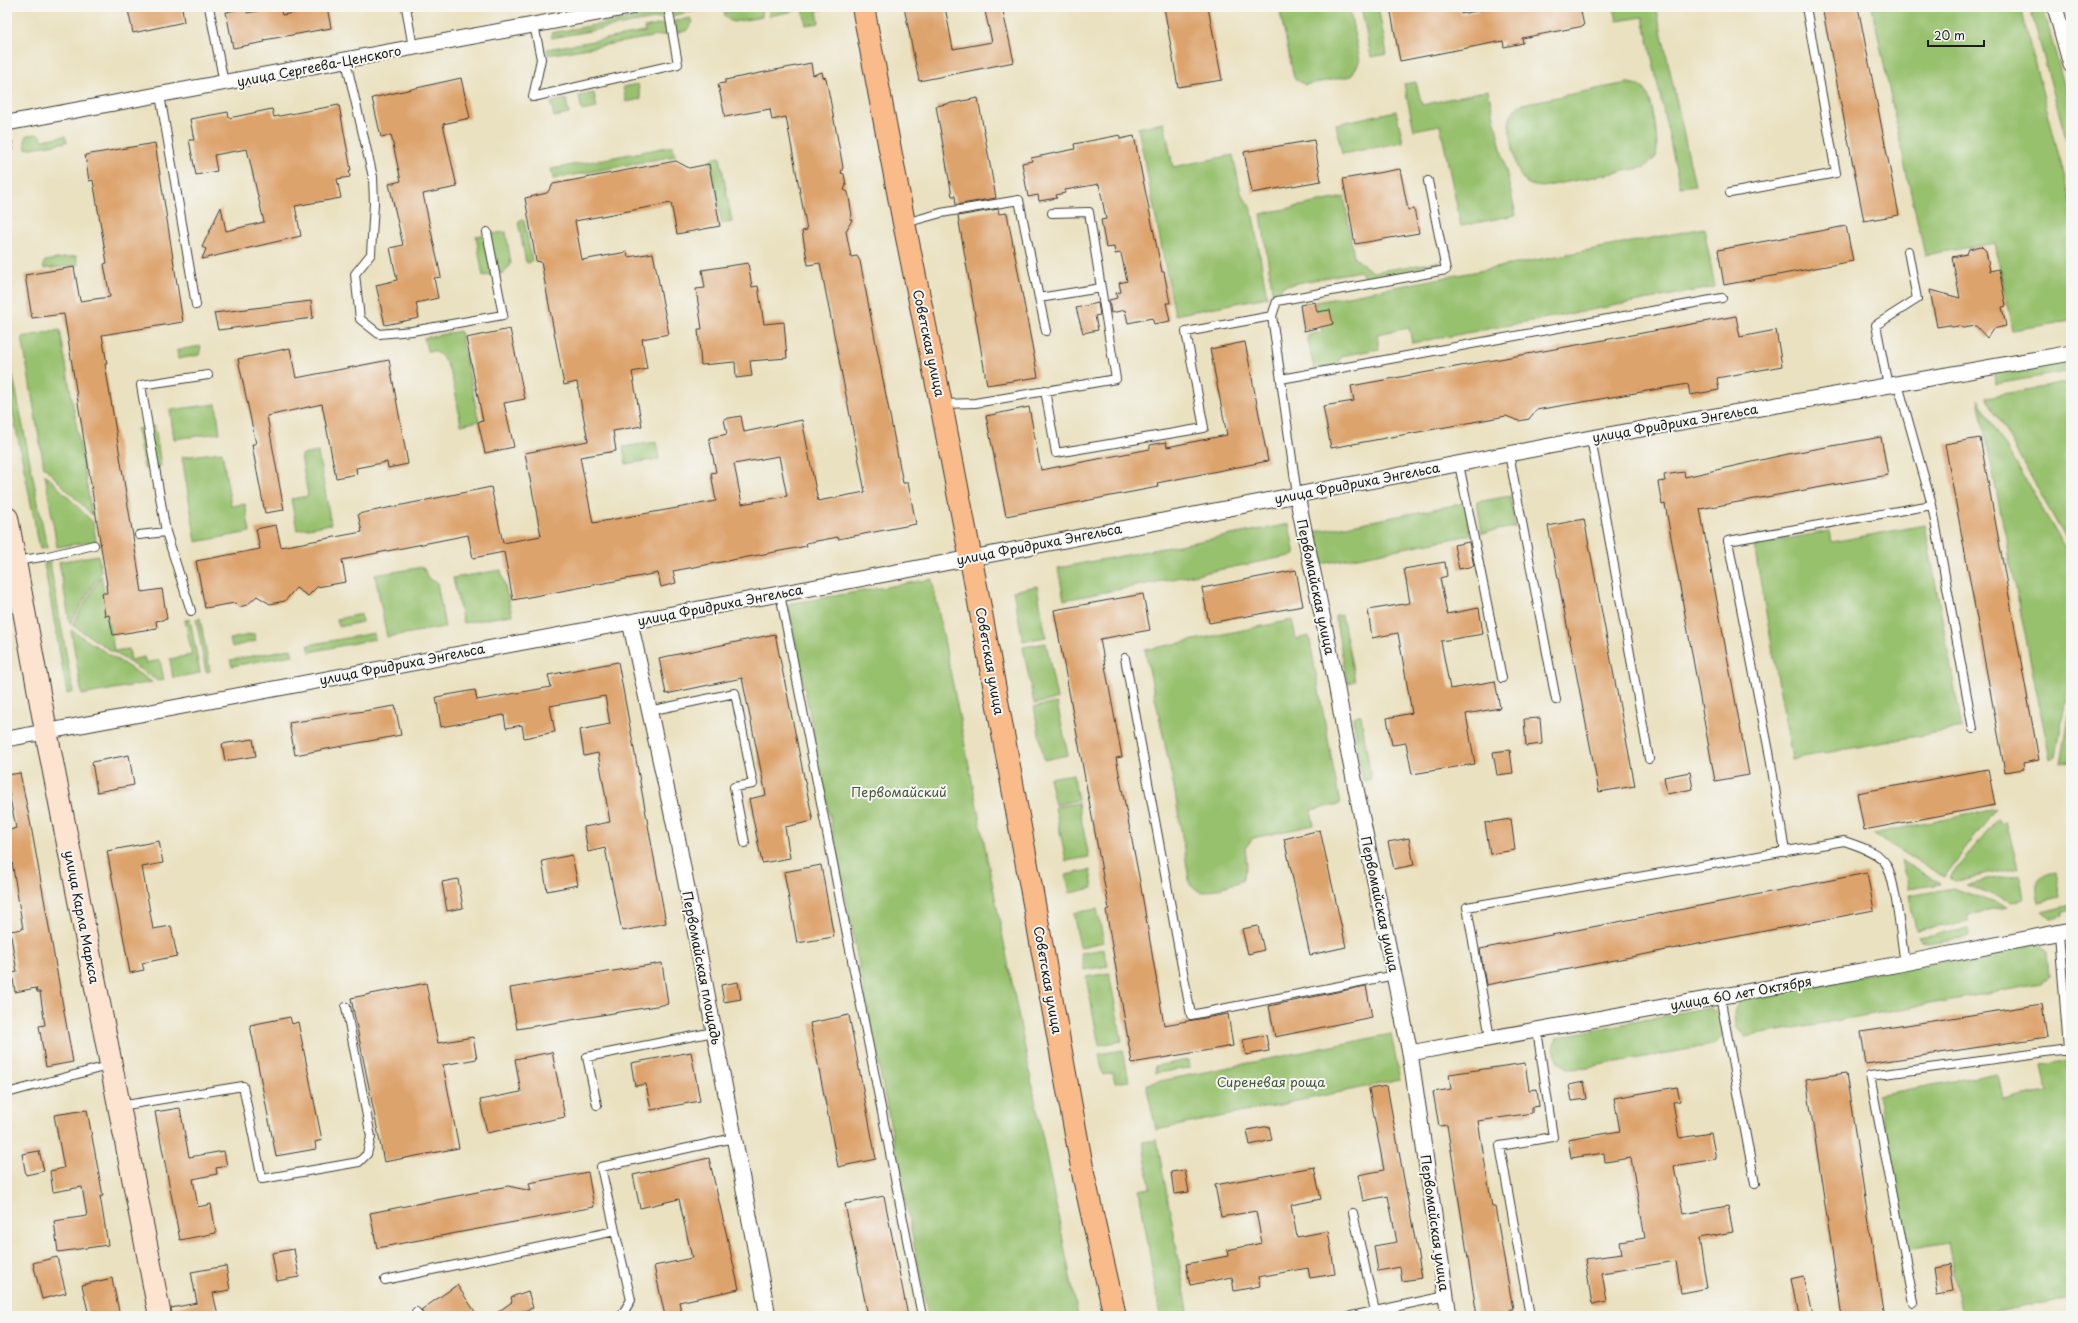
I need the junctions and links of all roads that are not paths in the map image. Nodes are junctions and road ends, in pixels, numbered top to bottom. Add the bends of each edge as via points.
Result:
1 (209, 7) edge
2 (406, 7) edge
3 (630, 7) edge
4 (668, 7) edge
5 (864, 7) edge
6 (1806, 7) edge
7 (2055, 7) edge
8 (534, 25) junction
9 (413, 48) junction
10 (346, 61) junction
11 (2071, 65) edge
12 (224, 83) junction
13 (160, 95) junction
14 (7, 123) edge
15 (1428, 182) dead end
16 (1730, 193) dead end
17 (1052, 213) dead end
18 (904, 223) junction
19 (487, 232) dead end
20 (1908, 251) dead end
21 (1101, 288) junction
22 (1039, 298) junction
23 (1722, 298) dead end
24 (196, 305) dead end
25 (1272, 316) junction
26 (1046, 331) dead end
27 (2071, 353) edge
28 (208, 375) dead end
29 (1281, 380) junction
30 (1893, 385) junction
31 (1045, 390) junction
32 (941, 404) junction
33 (1591, 438) junction
34 (1509, 454) junction
35 (1459, 464) junction
36 (1297, 495) junction
37 (1932, 505) junction
38 (7, 518) edge
39 (166, 532) junction
40 (139, 535) dead end
41 (94, 545) dead end
42 (970, 557) junction
43 (15, 561) junction
44 (780, 594) junction
45 (191, 611) dead end
46 (630, 622) junction
47 (1125, 658) dead end
48 (1502, 678) dead end
49 (1556, 700) dead end
50 (649, 711) junction
51 (1973, 729) dead end
52 (46, 731) junction
53 (7, 739) edge
54 (1649, 759) dead end
55 (745, 843) dead end
56 (1785, 852) junction
57 (2065, 931) edge
58 (1905, 963) junction
59 (1395, 976) junction
60 (1720, 996) junction
61 (346, 1007) dead end
62 (1537, 1030) junction
63 (714, 1032) junction
64 (1490, 1038) junction
65 (2068, 1049) junction
66 (1410, 1053) junction
67 (2071, 1062) edge
68 (111, 1065) junction
69 (7, 1093) edge
70 (597, 1105) dead end
71 (119, 1106) junction
72 (734, 1138) junction
73 (1755, 1184) dead end
74 (1353, 1213) dead end
75 (615, 1231) junction
76 (385, 1280) dead end
77 (1446, 1296) junction
78 (1914, 1303) dead end
79 (1375, 1311) junction
80 (160, 1316) edge
81 (621, 1316) edge
82 (768, 1316) edge
83 (922, 1316) edge
84 (1115, 1316) edge
85 (1351, 1316) edge
86 (1449, 1316) edge
87 (1530, 1316) edge

1 - 12 lane
2 - 9 lane
3 - 8 street, улица Сергеева-Ценского
4 - 8 lane via 678,64 534,97 541,59
5 - 18 main road, Советская улица
6 - 16 lane via 1836,173
7 - 11 street
8 - 9 street, улица Сергеева-Ценского
9 - 10 street, улица Сергеева-Ценского
10 - 12 street, улица Сергеева-Ценского
10 - 19 lane via 373,176 371,254 354,274 360,319 379,334 412,331 503,315
12 - 13 street, улица Сергеева-Ценского
13 - 14 street, улица Сергеева-Ценского
13 - 24 lane
15 - 25 lane via 1446,270 1277,301
17 - 21 lane via 1089,212
18 - 22 lane via 941,213 1020,200
18 - 32 main road, Советская улица
20 - 30 lane via 1917,299 1876,324
21 - 22 lane
21 - 31 lane via 1116,379
22 - 26 lane
23 - 29 lane
25 - 29 lane
25 - 31 lane via 1186,332 1204,428 1056,454
27 - 30 street, улица Фридриха Энгельса
28 - 39 lane via 141,385
29 - 36 lane
30 - 33 street, улица Фридриха Энгельса
30 - 37 lane
31 - 32 lane via 976,402
32 - 42 main road, Советская улица
33 - 34 street, улица Фридриха Энгельса
33 - 54 lane
34 - 35 street, улица Фридриха Энгельса
34 - 49 lane
35 - 36 street, улица Фридриха Энгельса
35 - 48 lane
36 - 42 street, улица Фридриха Энгельса
36 - 59 street, Первомайская улица
37 - 51 lane
37 - 56 lane via 1728,541 1770,757
38 - 43 main road, улица Карла Маркса
39 - 40 lane
39 - 45 lane
41 - 43 lane
42 - 44 street, улица Фридриха Энгельса
42 - 84 main road, Советская улица via 1084,1178
43 - 52 main road, улица Карла Маркса
44 - 46 street, улица Фридриха Энгельса
44 - 83 lane
46 - 50 street, Первомайская площадь
46 - 52 street, улица Фридриха Энгельса
47 - 59 lane via 1191,1015
50 - 55 lane via 735,693 753,784 734,787
50 - 63 street, Первомайская площадь via 678,841
52 - 53 street, улица Фридриха Энгельса
52 - 68 main road, улица Карла Маркса
56 - 58 lane via 1844,841 1864,847 1886,863 1892,882
56 - 64 lane via 1467,907
57 - 58 street, улица 60 лет Октября
57 - 65 lane
58 - 60 street, улица 60 лет Октября
59 - 66 street, Первомайская улица
60 - 62 street, улица 60 лет Октября
60 - 73 lane
61 - 71 lane via 371,1137 367,1154 359,1162 262,1179 243,1086
62 - 64 street, улица 60 лет Октября
62 - 87 lane via 1553,1137 1500,1146
63 - 70 lane via 587,1057
63 - 72 street, Первомайская площадь
64 - 66 street, улица 60 лет Октября
65 - 67 lane
65 - 78 lane via 1870,1076
66 - 77 street, Первомайская улица
68 - 69 lane
68 - 71 main road, улица Карла Маркса
71 - 80 main road, улица Карла Маркса
72 - 75 lane via 601,1166
72 - 82 street, Первомайская площадь
74 - 79 lane
75 - 76 lane
75 - 81 lane via 631,1300
77 - 79 lane
77 - 86 street, Первомайская улица
79 - 85 lane

